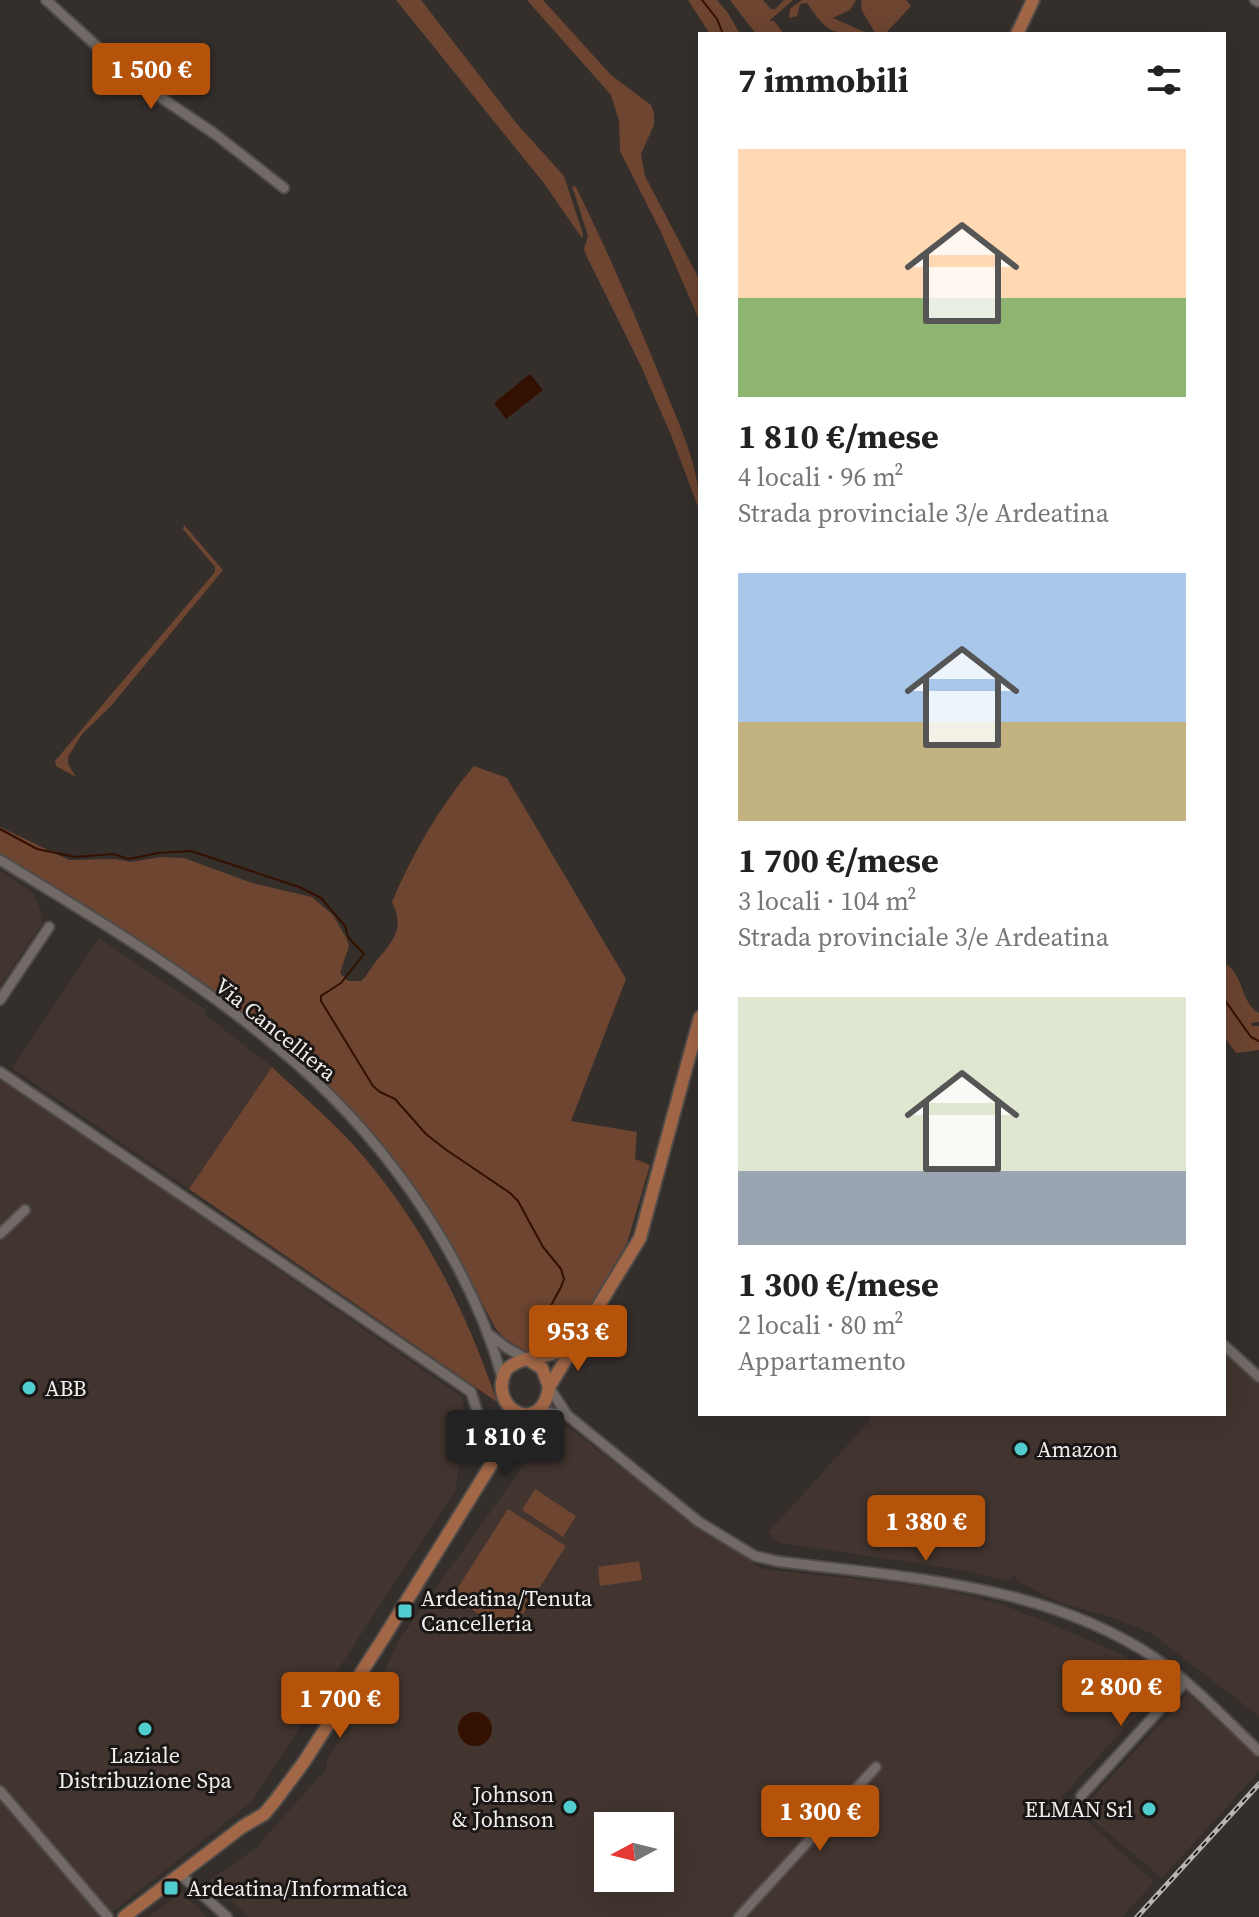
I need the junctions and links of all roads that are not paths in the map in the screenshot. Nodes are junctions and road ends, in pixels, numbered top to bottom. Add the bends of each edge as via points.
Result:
1 (46, 0) edge
2 (1033, 0) edge
3 (1018, 32) edge
4 (284, 188) dead end
5 (0, 860) edge
6 (49, 927) dead end
7 (0, 1000) edge
8 (698, 1025) edge
9 (0, 1072) edge
10 (25, 1210) dead end
11 (0, 1234) edge
12 (488, 1333) junction
13 (577, 1341) junction
14 (1226, 1347) edge
15 (527, 1359) junction
16 (502, 1377) junction
17 (1259, 1377) edge
18 (549, 1387) junction
19 (507, 1406) junction
20 (537, 1411) junction
21 (567, 1415) junction
22 (479, 1417) dead end
23 (502, 1447) junction
24 (1185, 1682) junction
25 (1259, 1751) edge
26 (876, 1767) dead end
27 (0, 1791) edge
28 (1081, 1796) dead end
29 (181, 1875) junction
30 (108, 1917) edge
31 (124, 1917) edge
32 (227, 1917) edge
33 (739, 1917) edge

1 - 4 street via 132,78
2 - 3 main road
5 - 12 street, Via Cancelliera via 195,985 324,1089 423,1210
6 - 7 street
8 - 13 main road via 642,1235
9 - 22 street via 471,1392
10 - 11 street
12 - 15 street
12 - 16 street, Via Cancelliera
13 - 15 main road via 553,1355
13 - 18 main road
14 - 17 street
15 - 16 main road via 514,1363
15 - 18 main road via 542,1368
16 - 19 main road
18 - 20 main road
18 - 21 street
19 - 20 main road via 520,1415
19 - 23 main road
20 - 21 street
20 - 23 main road
21 - 24 street via 699,1522 755,1556 972,1587 1028,1601 1111,1634
23 - 29 main road via 275,1801
24 - 25 street
24 - 28 street
26 - 33 street
27 - 30 street
29 - 31 main road
29 - 32 street

